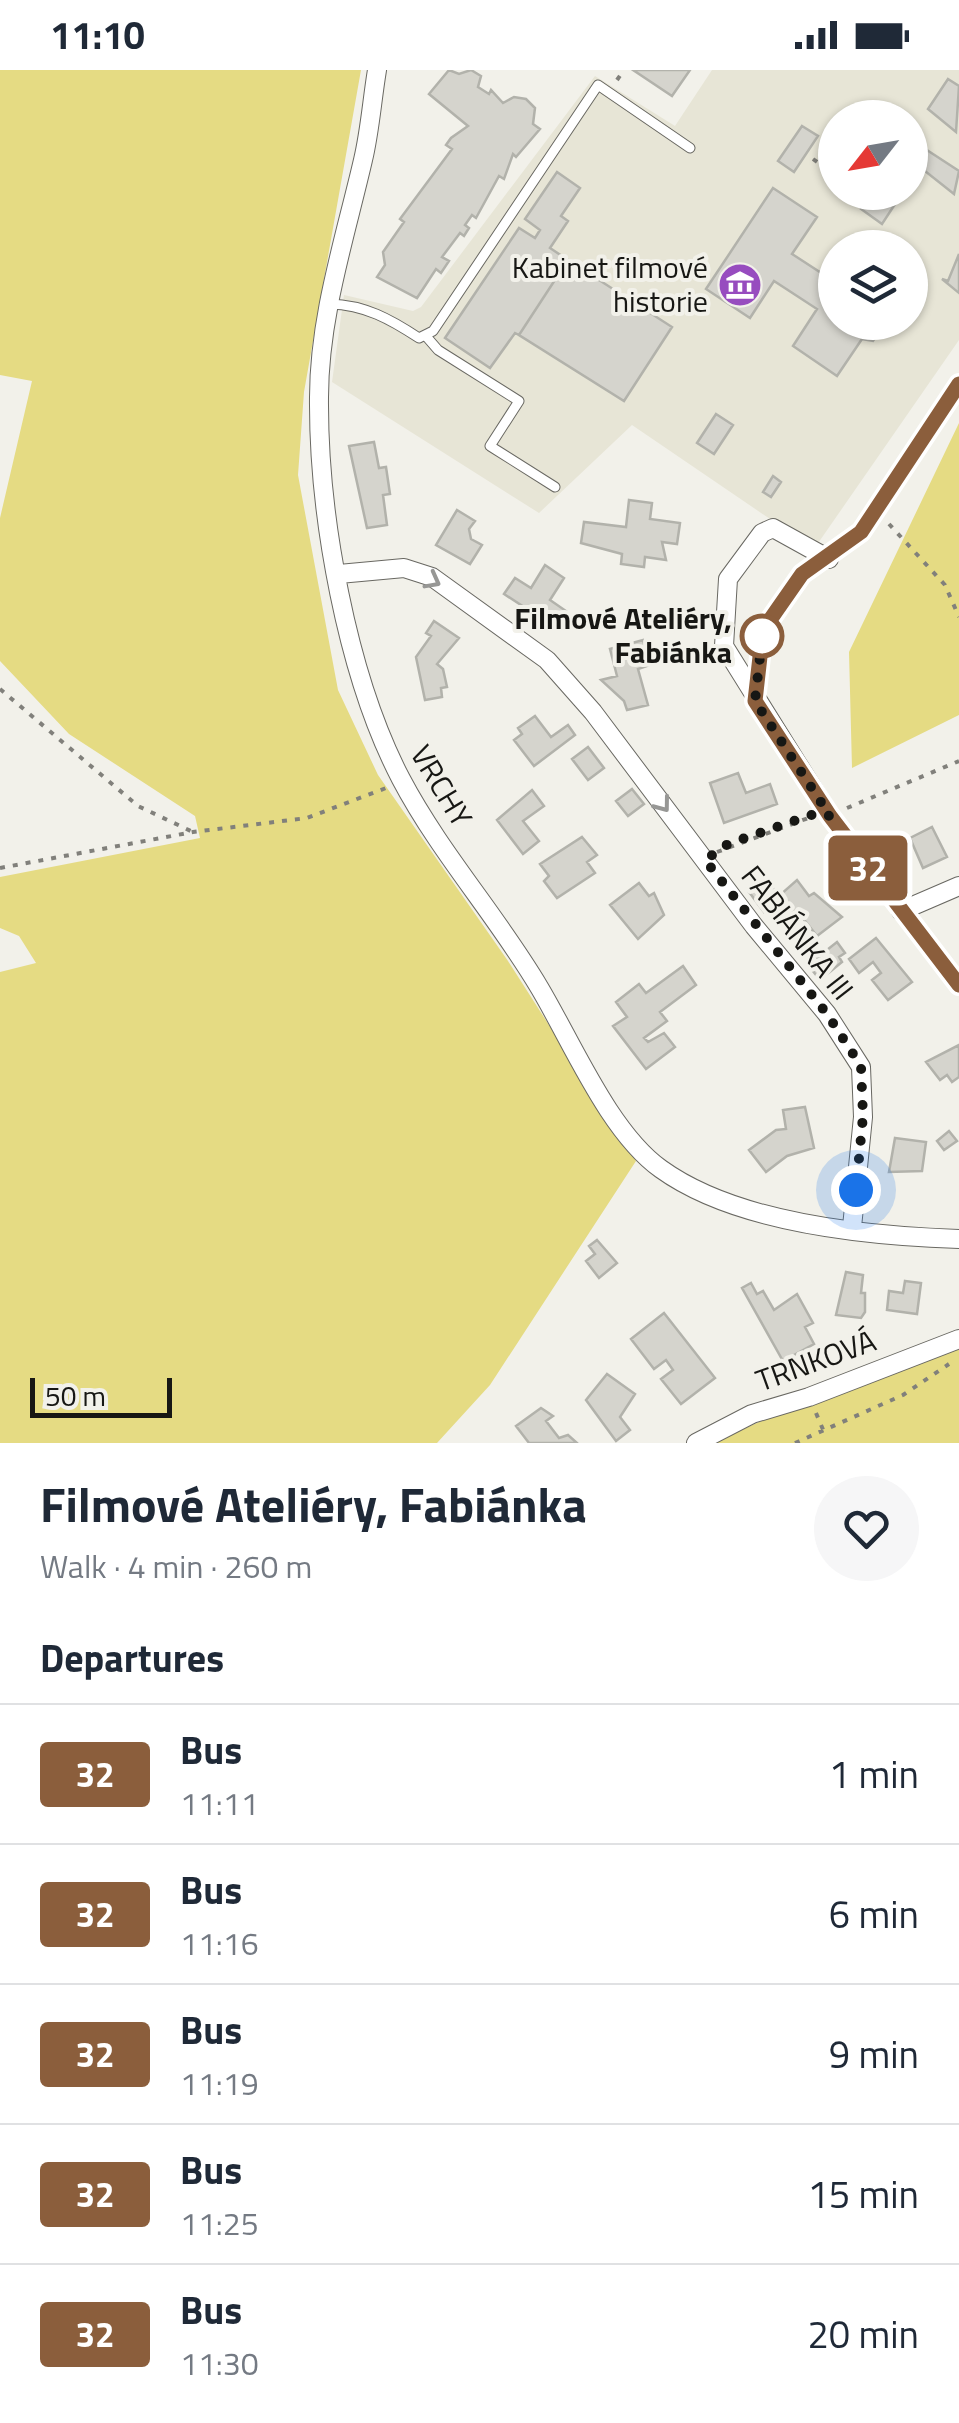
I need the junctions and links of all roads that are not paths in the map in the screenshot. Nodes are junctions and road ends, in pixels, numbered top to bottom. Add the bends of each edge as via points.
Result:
1 (377, 70) edge
2 (690, 148) dead end
3 (330, 304) junction
4 (425, 335) junction
5 (959, 384) edge
6 (556, 487) dead end
7 (828, 559) junction
8 (339, 574) junction
9 (755, 701) junction
10 (959, 886) edge
11 (901, 911) junction
12 (959, 985) edge
13 (852, 1227) junction
14 (959, 1239) edge
15 (959, 1339) edge
16 (696, 1443) edge

1 - 3 street, VRCHY
2 - 4 lane via 598,86 434,331
3 - 4 lane via 355,305 418,338
3 - 8 street, VRCHY via 318,400 322,481
4 - 6 lane via 519,401 490,446
5 - 7 street via 861,532
7 - 9 street via 802,574 763,630
7 - 9 street via 773,528 762,533 728,580 724,646
8 - 13 street, VRCHY via 355,660 375,726 402,782 505,929 634,1142 658,1168 707,1196 770,1217
8 -> 13 street, FABIÁNKA III via 404,568 432,577 547,660 827,1014 861,1066
9 - 11 street
10 - 11 street
11 - 12 street
13 - 14 street, VRCHY
15 - 16 street, TRNKOVÁ via 752,1414

